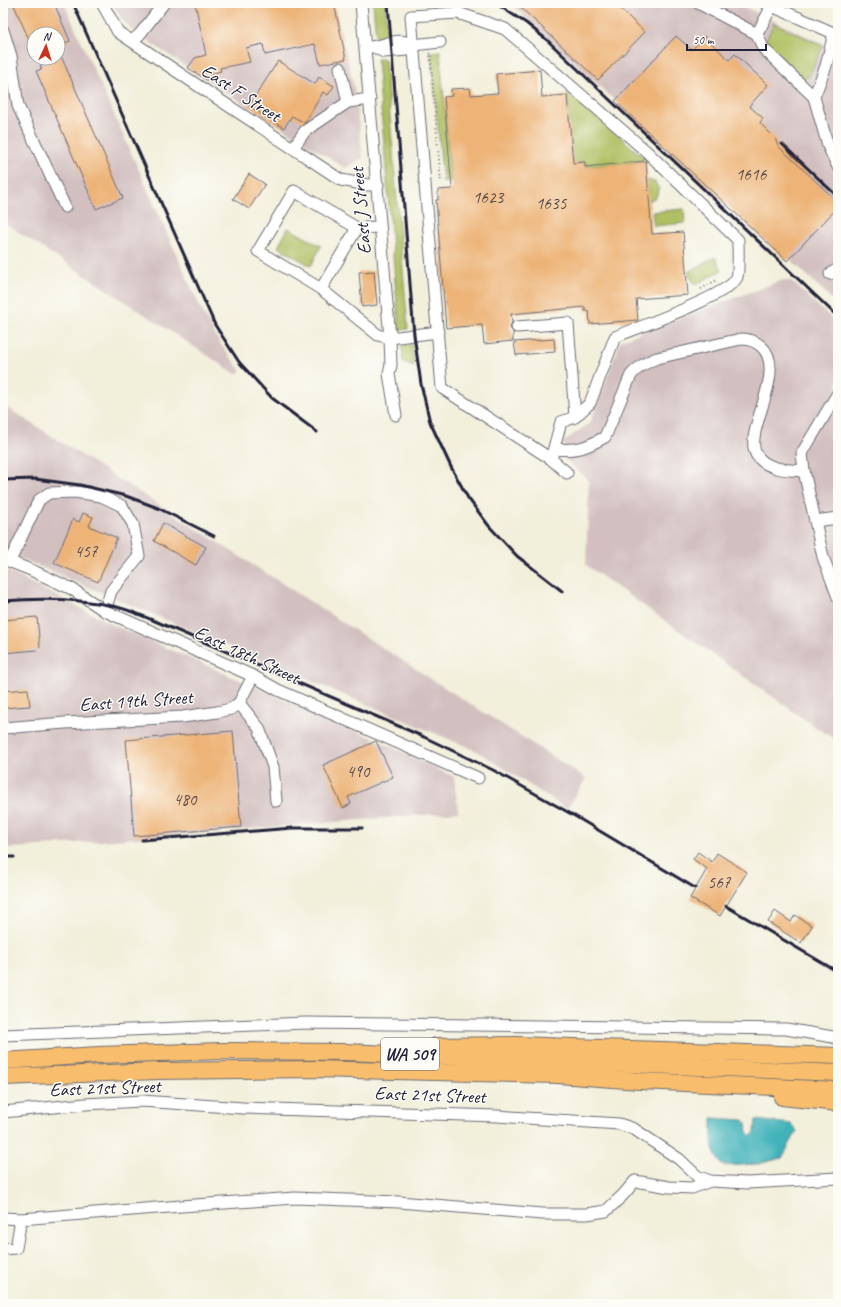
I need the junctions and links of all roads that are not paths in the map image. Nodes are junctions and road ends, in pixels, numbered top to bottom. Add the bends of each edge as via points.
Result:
1 (102, 3) edge
2 (164, 3) edge
3 (361, 3) edge
4 (698, 3) edge
5 (768, 5) edge
6 (3, 30) edge
7 (758, 34) junction
8 (836, 34) edge
9 (132, 41) junction
10 (440, 42) dead end
11 (413, 45) junction
12 (370, 47) junction
13 (340, 68) dead end
14 (814, 97) junction
15 (370, 99) junction
16 (348, 102) junction
17 (292, 148) junction
18 (838, 167) edge
19 (378, 185) junction
20 (65, 207) dead end
21 (380, 227) junction
22 (358, 228) junction
23 (321, 289) junction
24 (517, 327) dead end
25 (438, 332) junction
26 (390, 338) junction
27 (838, 393) edge
28 (396, 415) dead end
29 (576, 417) junction
30 (553, 454) junction
31 (804, 471) junction
32 (567, 473) dead end
33 (838, 518) edge
34 (815, 521) junction
35 (6, 560) edge
36 (838, 597) edge
37 (105, 611) junction
38 (253, 676) junction
39 (239, 703) junction
40 (3, 728) edge
41 (478, 778) dead end
42 (276, 801) dead end
43 (3, 1035) edge
44 (838, 1039) edge
45 (346, 1052) junction
46 (838, 1056) edge
47 (3, 1061) edge
48 (838, 1073) edge
49 (3, 1077) edge
50 (838, 1090) edge
51 (815, 1095) junction
52 (838, 1103) edge
53 (3, 1112) edge
54 (838, 1178) edge
55 (710, 1181) junction
56 (3, 1218) edge
57 (21, 1219) junction
58 (3, 1249) edge

1 - 9 street, East F Street via 118,32
2 - 9 street
3 - 12 street, East J Street
4 - 7 street
5 - 7 street
5 - 8 street
6 - 20 street via 11,56 18,106
7 - 14 street via 763,48
8 - 14 street
9 - 17 street, East F Street
10 - 11 street
11 - 12 street via 407,41
11 - 25 street
11 - 29 street via 411,16 458,13 505,29 646,151 738,240 737,277 731,286 702,302 615,337 590,403
12 - 15 street, East J Street
13 - 16 street
14 - 18 street via 828,146
15 - 16 street
15 - 19 street, East J Street
16 - 17 street via 305,132
17 - 19 street, East F Street via 341,180
19 - 21 street, East J Street
21 - 22 street
21 - 26 street, East J Street
22 - 23 street
22 - 23 street via 294,191 258,251
23 - 26 street via 378,335
24 - 29 street via 568,323
25 - 26 street
25 - 30 street via 442,388
26 - 28 street, East J Street via 389,374
27 - 31 street via 802,453
29 - 30 street via 561,422
30 - 31 street via 586,448 605,437 631,375 645,362 680,352 748,339 765,350 769,363 767,390 754,436 756,456 778,469
30 - 32 street
31 - 34 street
33 - 34 street
34 - 36 street via 823,557
35 - 37 street, East 18th Street via 72,589
35 - 37 street via 40,500 49,493 75,492 101,496 122,506 133,524 139,556 111,591
37 - 38 street, East 18th Street
38 - 39 street
38 - 41 street, East 18th Street via 278,690
39 - 40 street, East 19th Street via 231,709 183,717
39 - 42 street via 259,728 273,767
43 - 44 street via 306,1022 786,1029
45 - 46 highway via 405,1047 487,1045
45 - 47 highway, WA 509 via 214,1051
45 - 48 highway, WA 509
49 - 51 highway, WA 509 via 158,1071 314,1069 558,1075
50 - 51 highway
51 - 52 highway
53 - 55 street, East 21st Street via 142,1101 243,1108 497,1116 619,1124 634,1129 679,1159 697,1176
54 - 55 street, East 21st Street via 748,1183
55 - 57 street via 692,1188 635,1181 606,1211 587,1214 542,1214 399,1202 295,1198
56 - 57 street
57 - 58 street via 16,1248

